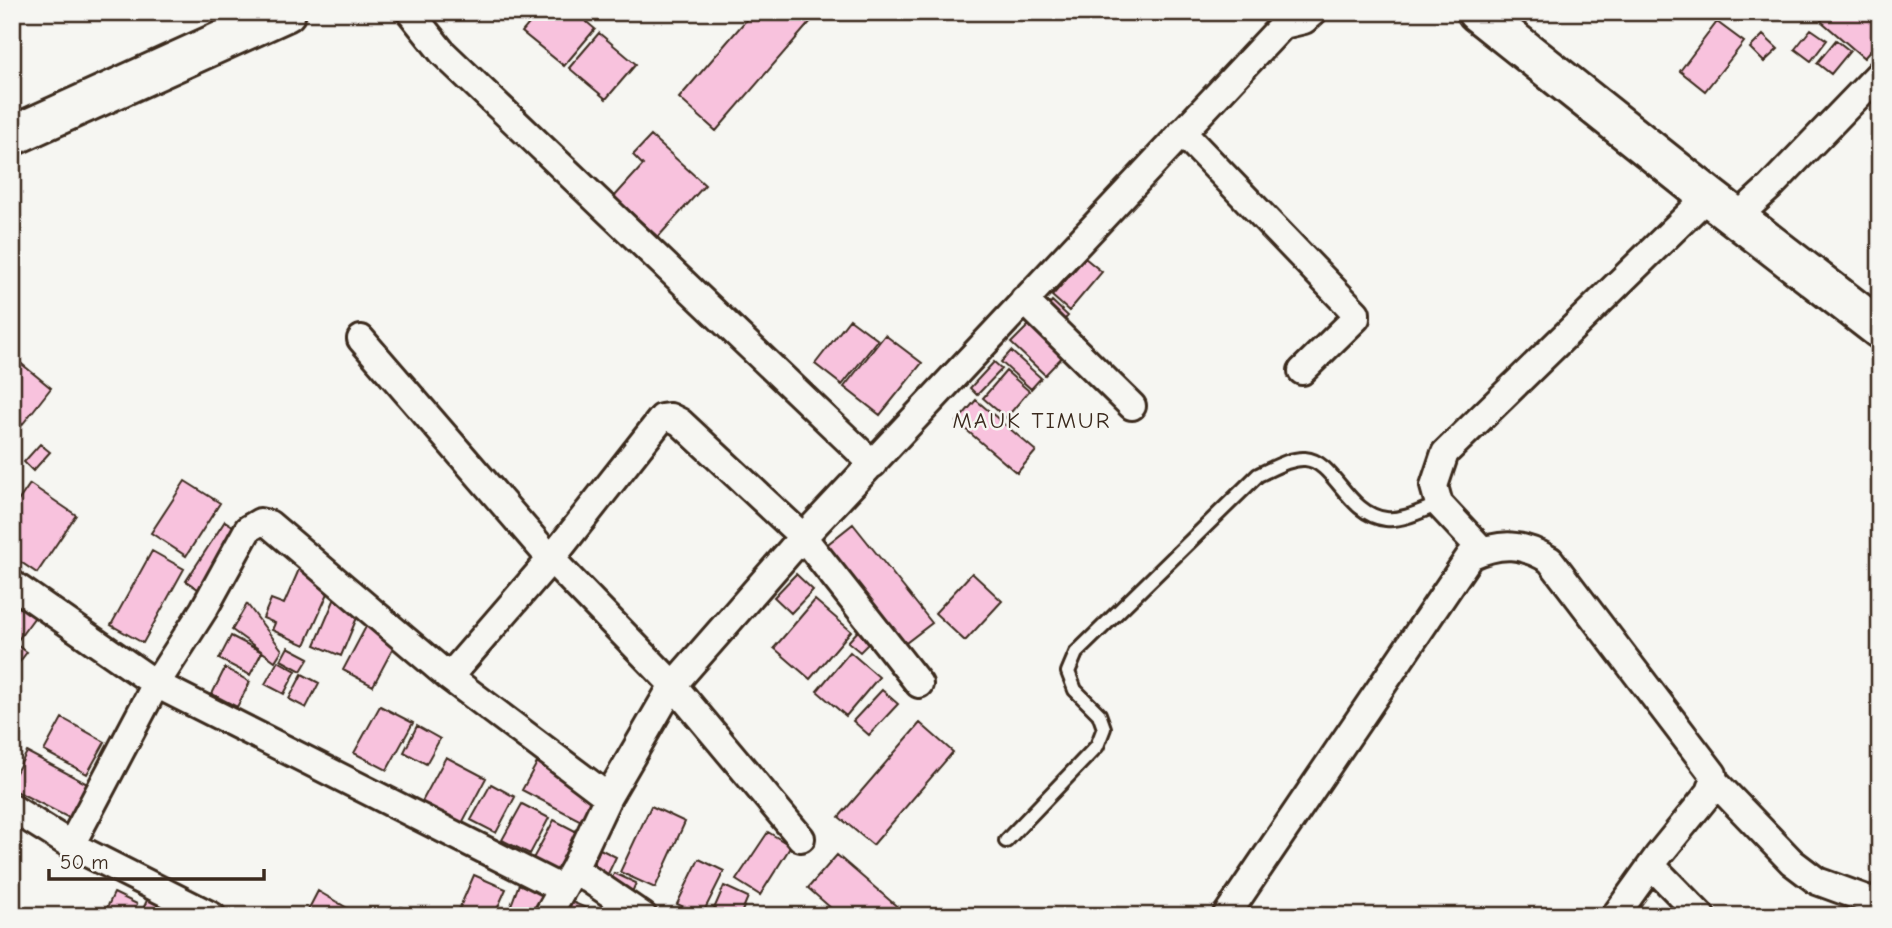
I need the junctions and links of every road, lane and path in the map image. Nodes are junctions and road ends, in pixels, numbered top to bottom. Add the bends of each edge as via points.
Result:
1 (286, 12) edge
2 (411, 12) edge
3 (1314, 12) edge
4 (1477, 12) edge
5 (1880, 73) edge
6 (1182, 132) junction
7 (12, 136) edge
8 (1722, 207) junction
9 (1024, 300) junction
10 (1880, 328) edge
11 (361, 339) dead end
12 (1302, 371) dead end
13 (1132, 406) dead end
14 (873, 464) junction
15 (1439, 504) junction
16 (803, 537) junction
17 (1482, 551) junction
18 (551, 559) junction
19 (12, 584) edge
20 (449, 677) junction
21 (156, 684) junction
22 (919, 684) dead end
23 (673, 685) junction
24 (1714, 781) junction
25 (608, 797) junction
26 (12, 808) edge
27 (801, 838) dead end
28 (1006, 841) dead end
29 (71, 845) junction
30 (1652, 866) junction
31 (568, 879) junction
32 (1880, 904) edge
33 (212, 916) edge
34 (547, 916) edge
35 (643, 916) edge
36 (1226, 916) edge
37 (1615, 916) edge
38 (1701, 916) edge

1 - 7 main road
2 - 14 street via 442,52
3 - 6 street via 1304,20 1283,25
4 - 8 main road
5 - 8 street via 1770,187
6 - 9 street
6 - 12 street via 1356,313
8 - 10 main road
8 - 15 street via 1445,453 1434,485
9 - 13 street
9 - 14 street
11 - 18 street
14 - 16 street
15 - 17 street
15 - 28 lane via 1387,520 1369,514 1349,498 1316,462 1285,463 1258,475 1076,653 1068,672 1075,690 1099,714 1104,728 1097,746
16 - 18 street via 670,417 662,418
16 - 22 street
16 - 23 street
17 - 24 street via 1510,545 1532,549 1550,560 1710,767
17 - 36 street via 1462,566
18 - 20 street
18 - 23 street
19 - 21 street
20 - 21 street via 269,524 260,522 248,530
20 - 25 street
21 - 29 street
21 - 31 street
23 - 25 street
23 - 27 street
24 - 30 street
24 - 32 street via 1792,862 1817,881
25 - 31 street
26 - 29 street
29 - 33 street
30 - 37 street
30 - 38 street
31 - 34 street
31 - 35 street

